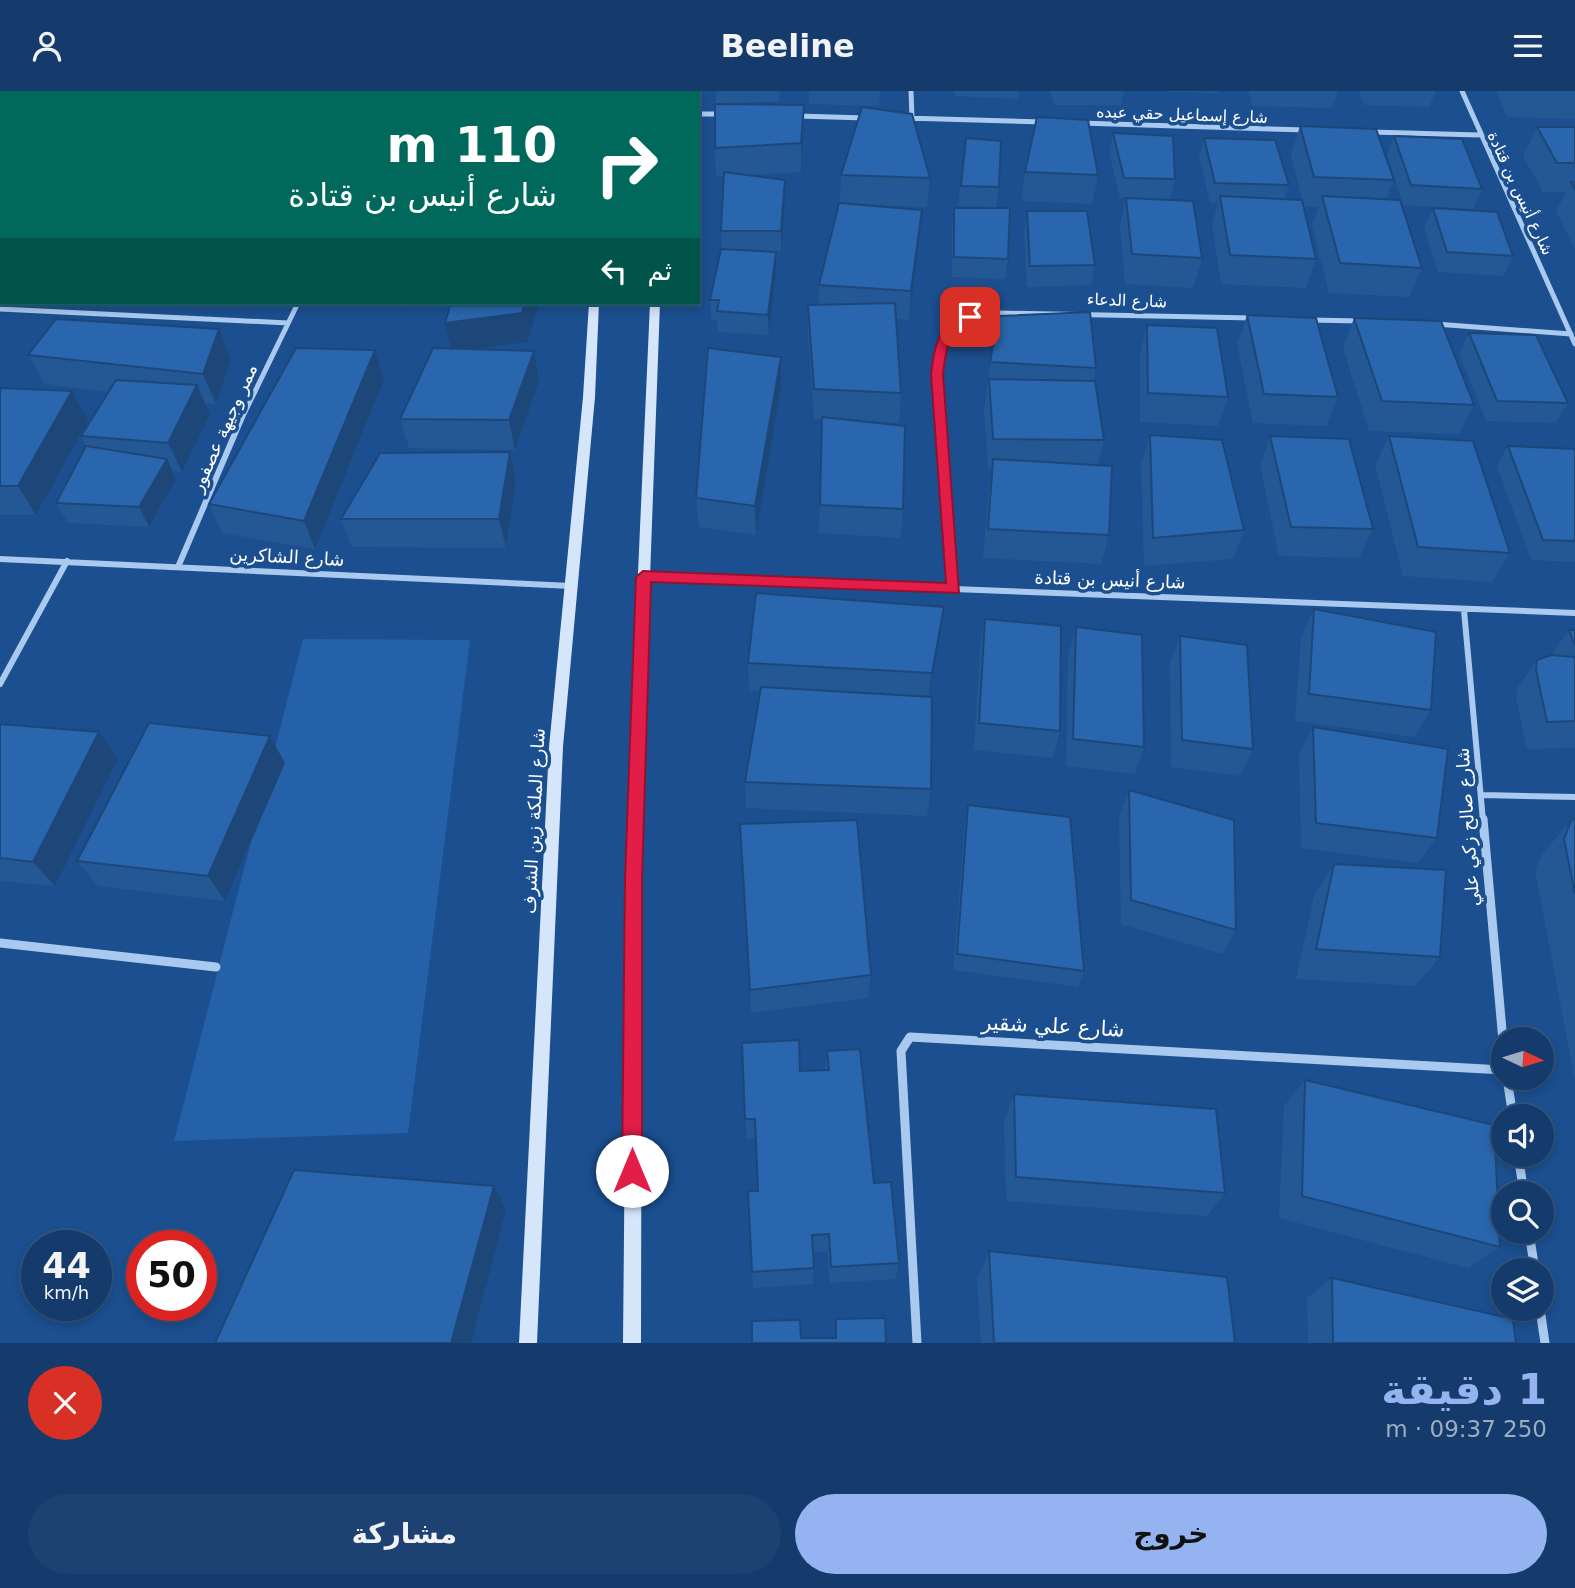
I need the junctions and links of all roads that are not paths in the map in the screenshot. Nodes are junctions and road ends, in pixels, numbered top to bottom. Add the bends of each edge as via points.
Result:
1 (911, 91) edge
2 (1462, 91) edge
3 (700, 114) edge
4 (725, 114) edge
5 (792, 116) edge
6 (872, 118) edge
7 (898, 118) edge
8 (912, 118) junction
9 (1055, 123) edge
10 (1069, 123) edge
11 (1315, 130) edge
12 (1370, 132) edge
13 (1479, 135) junction
14 (297, 305) edge
15 (594, 305) edge
16 (655, 305) edge
17 (0, 309) edge
18 (1261, 318) edge
19 (1303, 320) edge
20 (1371, 322) edge
21 (288, 323) junction
22 (1422, 324) edge
23 (1571, 334) junction
24 (1575, 344) edge
25 (0, 559) edge
26 (67, 561) junction
27 (178, 567) junction
28 (643, 577) junction
29 (572, 586) junction
30 (954, 589) junction
31 (1465, 610) junction
32 (1575, 613) edge
33 (0, 684) edge
34 (1483, 795) junction
35 (1575, 797) edge
36 (0, 943) edge
37 (216, 967) dead end
38 (1502, 1027) edge
39 (1491, 1069) edge
40 (1542, 1321) edge
41 (528, 1343) edge
42 (632, 1343) edge
43 (917, 1343) edge
44 (1545, 1343) edge

1 - 8 street
2 - 13 street, شارع أنيس بن قتادة
3 - 4 street
5 - 6 street
7 - 8 street
8 - 9 street
10 - 11 street, شارع إسماعيل حقي عبده
12 - 13 street
13 - 23 street, شارع أنيس بن قتادة
14 - 21 street, ممر وجيهة عصفور
15 - 29 main road, شارع الملكة زين الشرف
16 - 28 main road
17 - 21 street
18 - 30 street, شارع الدعاء via 999,313 970,317 950,327 940,347 937,374
19 - 20 street
21 - 27 street, ممر وجيهة عصفور
22 - 23 street
23 - 24 street, شارع أنيس بن قتادة
25 - 26 street, شارع الشاكرين
26 - 27 street, شارع الشاكرين
26 - 33 street
27 - 29 street, شارع الشاكرين
28 - 30 street, شارع أنيس بن قتادة
28 - 42 main road via 634,879
29 - 41 main road, شارع الملكة زين الشرف via 556,747
30 - 31 street, شارع أنيس بن قتادة
31 - 32 street, شارع أنيس بن قتادة
31 - 34 street, شارع صالح زكي علي
34 - 35 street
34 - 38 street, شارع صالح زكي علي
36 - 37 street
39 - 43 street, شارع علي شقير via 910,1037 901,1051
40 - 44 street

